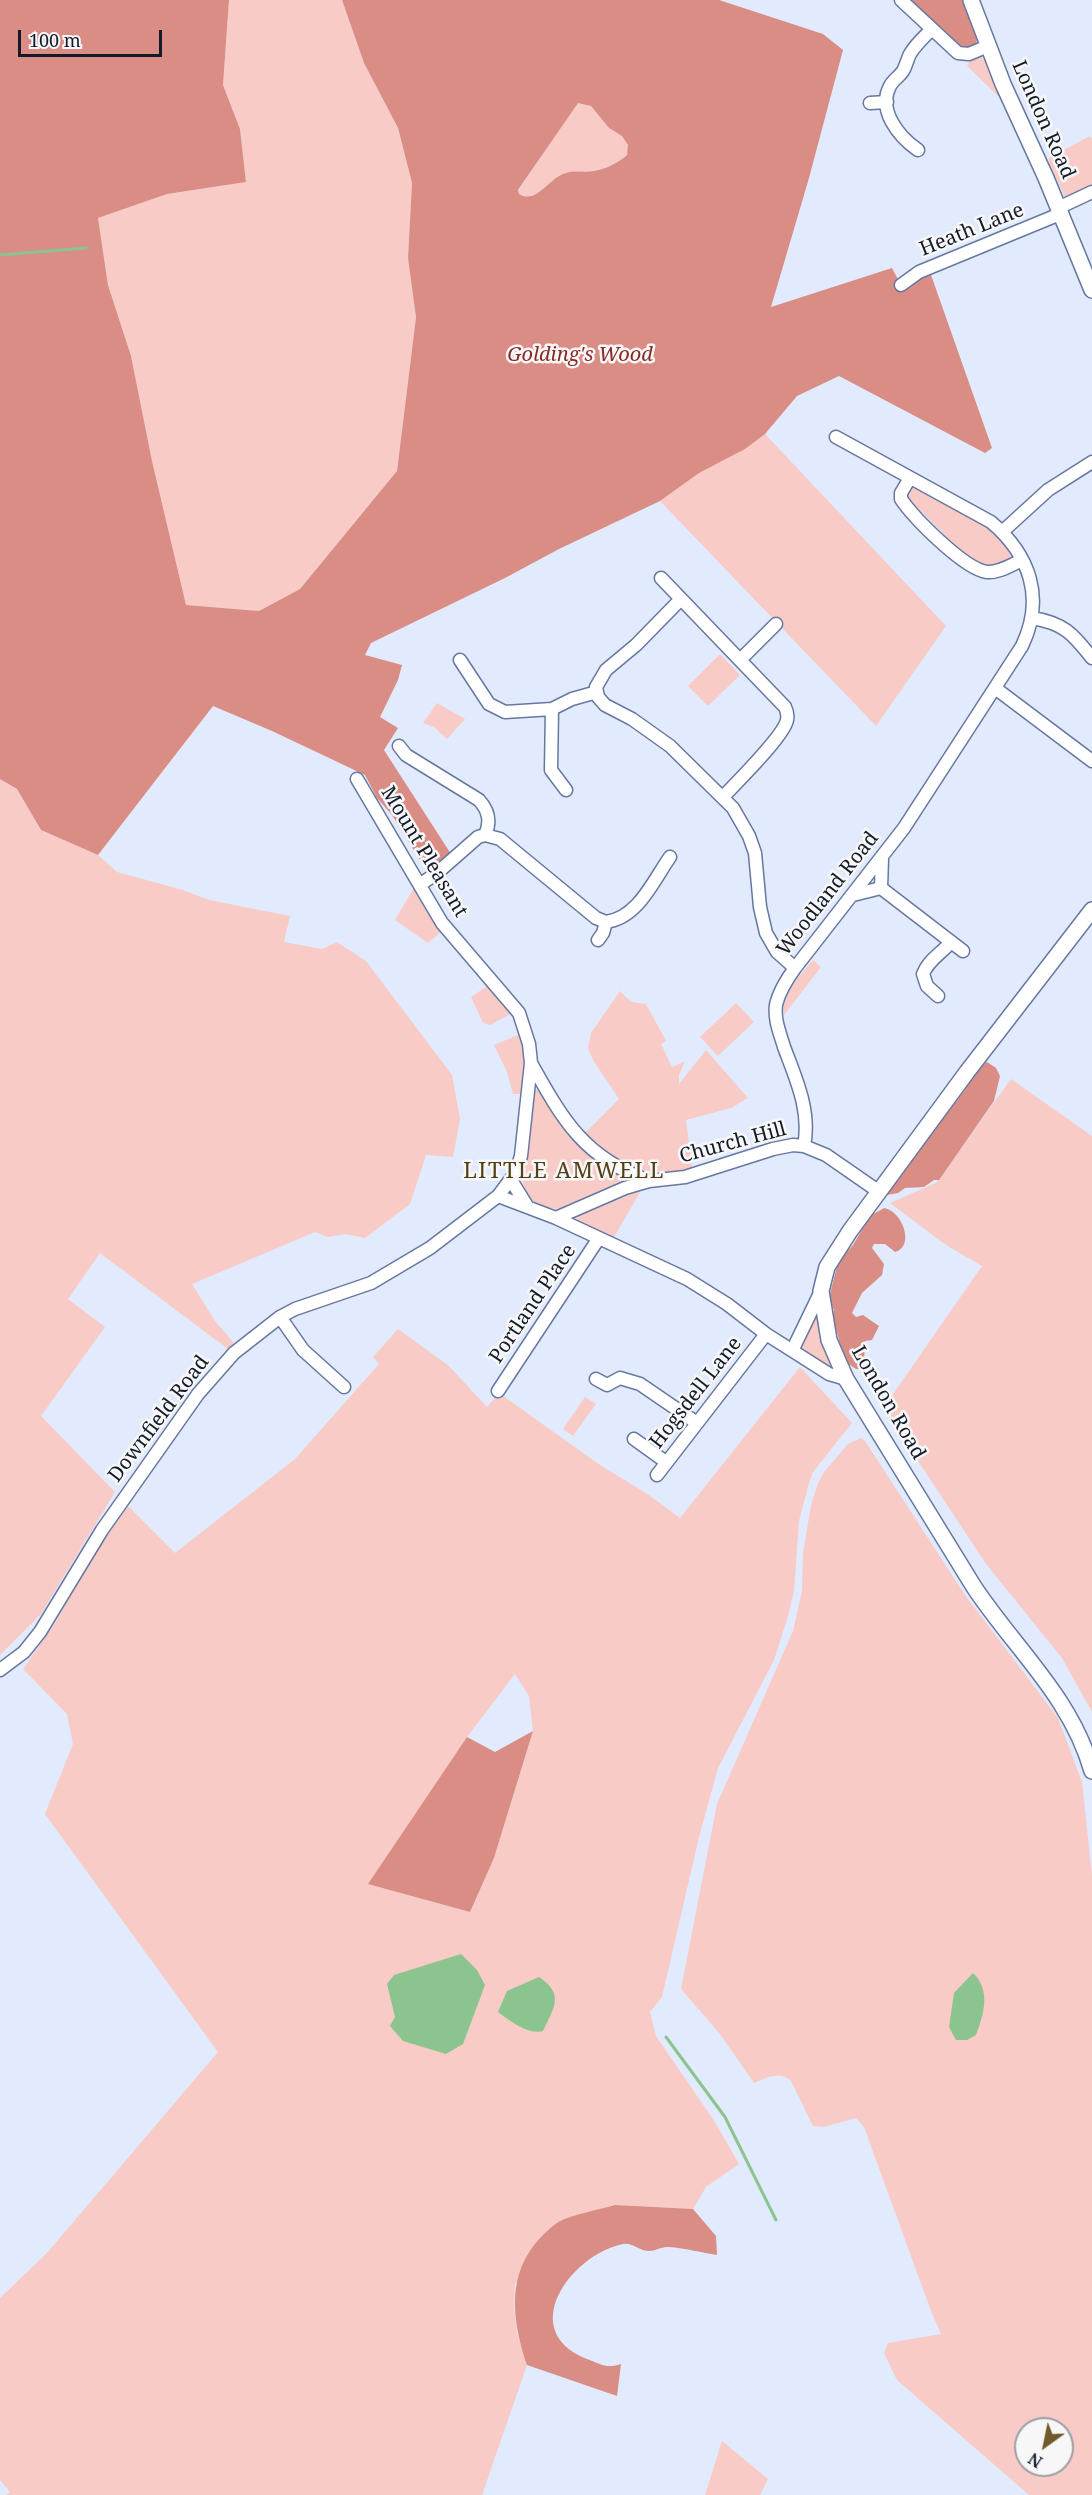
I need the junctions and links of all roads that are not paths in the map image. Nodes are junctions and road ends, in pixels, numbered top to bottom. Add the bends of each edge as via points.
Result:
1 (901, 0) edge
2 (971, 0) edge
3 (932, 29) junction
4 (988, 46) junction
5 (887, 102) junction
6 (870, 103) dead end
7 (918, 150) dead end
8 (1092, 192) edge
9 (1059, 212) junction
10 (901, 285) dead end
11 (1092, 290) edge
12 (836, 437) dead end
13 (1092, 462) edge
14 (910, 478) junction
15 (1002, 532) junction
16 (1022, 560) junction
17 (661, 578) dead end
18 (681, 599) junction
19 (1032, 618) junction
20 (776, 624) dead end
21 (1092, 658) edge
22 (459, 660) dead end
23 (740, 660) junction
24 (995, 688) junction
25 (597, 692) junction
26 (552, 709) junction
27 (399, 746) dead end
28 (1092, 761) edge
29 (357, 779) dead end
30 (566, 790) dead end
31 (723, 797) junction
32 (485, 835) junction
33 (670, 857) dead end
34 (882, 858) junction
35 (421, 884) junction
36 (881, 888) junction
37 (853, 895) junction
38 (1092, 910) edge
39 (606, 922) junction
40 (598, 940) dead end
41 (951, 942) junction
42 (963, 951) dead end
43 (795, 968) junction
44 (939, 996) dead end
45 (531, 1063) junction
46 (804, 1146) junction
47 (511, 1180) junction
48 (649, 1181) junction
49 (878, 1191) junction
50 (498, 1196) junction
51 (527, 1206) junction
52 (556, 1218) junction
53 (599, 1238) junction
54 (821, 1291) junction
55 (280, 1317) junction
56 (766, 1334) junction
57 (793, 1349) junction
58 (596, 1379) dead end
59 (846, 1379) junction
60 (344, 1387) dead end
61 (498, 1391) dead end
62 (697, 1423) junction
63 (634, 1439) dead end
64 (666, 1462) junction
65 (657, 1475) dead end
66 (0, 1670) edge
67 (1092, 1771) edge

1 - 3 street
2 - 4 main road, London Road
3 - 4 street via 961,54
3 - 5 street via 891,84
4 - 9 main road, London Road
5 - 6 street
5 - 7 street via 893,124
8 - 9 street, Heath Lane
9 - 10 street, Heath Lane via 919,272
9 - 11 main road, London Road
12 - 14 street, Woodland Road
13 - 15 street via 1048,490
14 - 15 street, Woodland Road via 991,522
14 - 16 street via 901,499 964,562 978,570 995,571
15 - 16 street, Woodland Road
16 - 19 street, Woodland Road via 1032,586
17 - 18 street
18 - 23 street
18 - 25 street via 606,670
19 - 21 street via 1062,626
19 - 24 street, Woodland Road via 1022,646
20 - 23 street
22 - 26 street via 484,699 498,710 515,713
23 - 31 street via 785,706 788,719
24 - 28 street
24 - 34 street, Woodland Road
25 - 26 street
25 - 31 street via 604,705 670,746
26 - 30 street via 551,770
27 - 32 street via 406,755 479,800 489,821
29 - 35 street, Mount Pleasant
31 - 43 street via 741,819 755,853 766,933 777,952
32 - 35 street
32 - 39 street via 500,839 596,918
33 - 39 street via 630,913
34 - 36 street
34 - 37 street, Woodland Road
35 - 45 street, Mount Pleasant via 442,922 516,1007
36 - 37 street
36 - 41 street
37 - 43 street, Woodland Road
38 - 49 main road, London Road
39 - 40 street
41 - 42 street
41 - 44 street via 923,974 927,986
43 - 46 street, Woodland Road via 781,991 776,1010 778,1028 805,1110
45 - 47 street, Mount Pleasant via 521,1156
45 - 48 street, Mount Pleasant via 568,1126 625,1171
46 - 48 street, Church Hill via 773,1149 685,1177
46 - 49 street, Church Hill via 826,1155
47 - 50 street, Mount Pleasant
47 - 51 street
48 - 52 street, Church Hill
49 - 54 main road, London Road via 833,1256
50 - 51 street
50 - 55 street, Downfield Road via 430,1248 371,1282
51 - 52 street
52 - 53 street
53 - 56 street via 695,1284
53 - 61 street, Portland Place
54 - 57 street
54 - 59 main road, London Road via 829,1340
55 - 60 street via 303,1350
55 - 66 street, Downfield Road via 234,1353 198,1394 102,1530 40,1632 24,1652
56 - 57 street
56 - 62 street, Hogsdell Lane
57 - 59 street via 829,1374
58 - 62 street via 607,1385 620,1378 640,1384
59 - 67 main road, London Road via 974,1587 1053,1689 1076,1726
62 - 64 street, Hogsdell Lane
63 - 64 street
64 - 65 street, Hogsdell Lane

